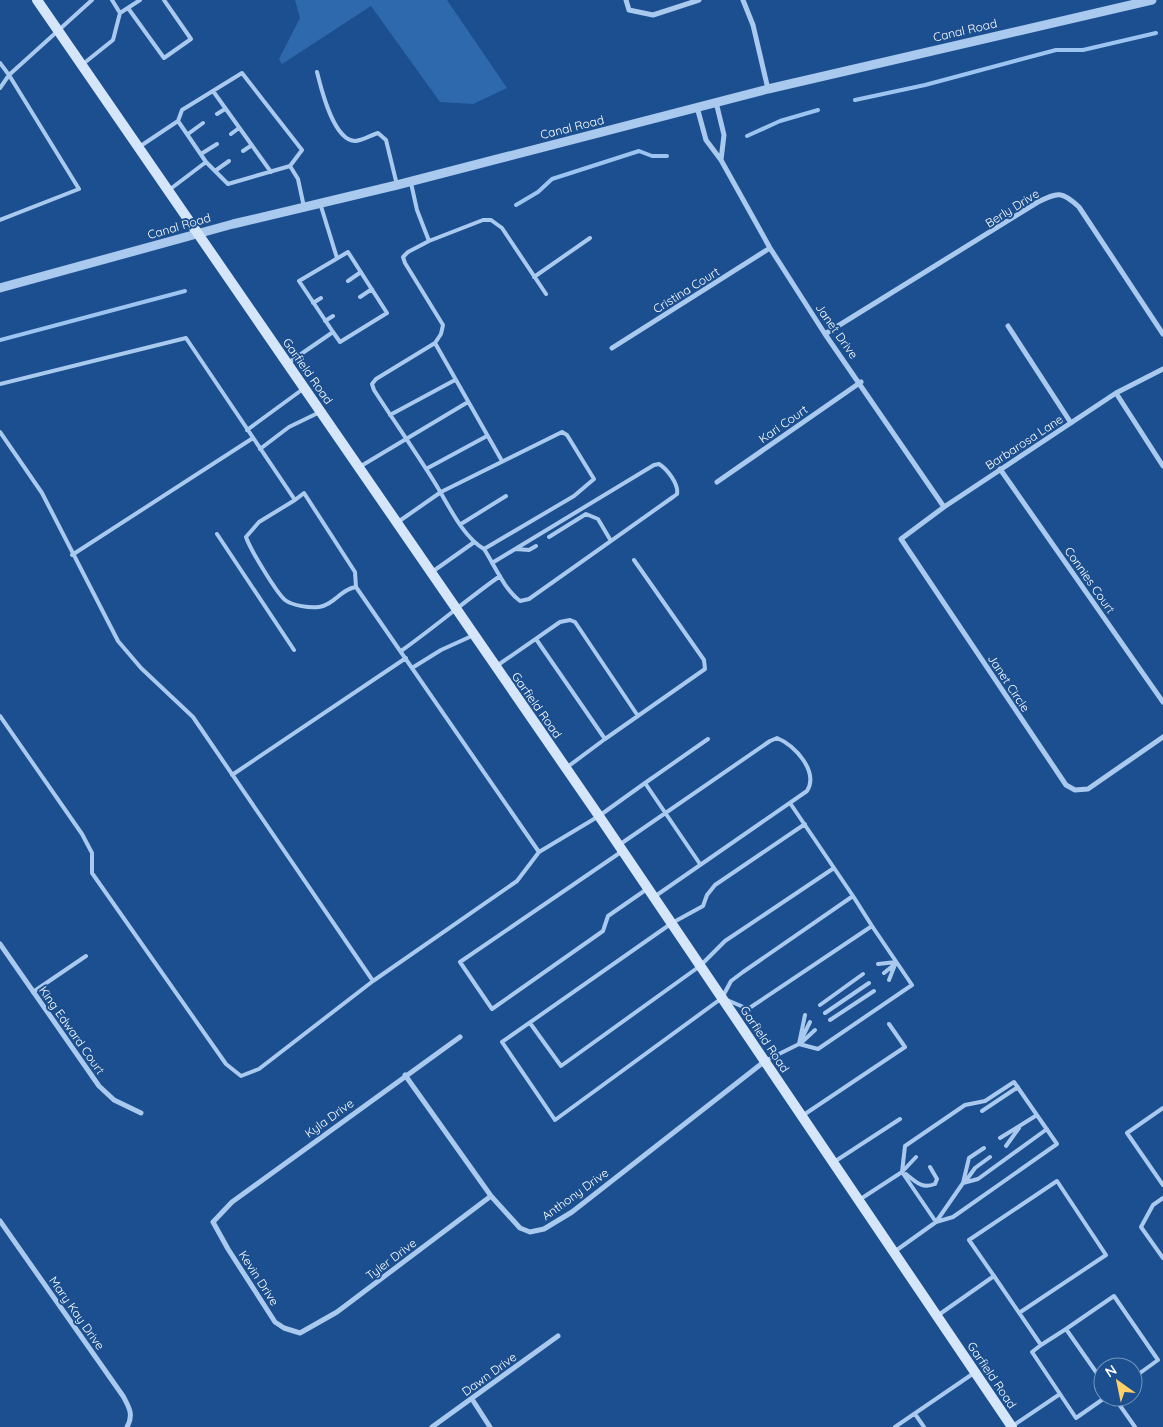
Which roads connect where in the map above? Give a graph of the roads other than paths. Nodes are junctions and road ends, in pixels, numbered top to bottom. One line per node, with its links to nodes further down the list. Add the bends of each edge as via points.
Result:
1 (37, 0): 13 (main road, Garfield Road)
2 (92, 0): 13 (lane)
3 (112, 0): 12 (lane)
4 (140, 0): 11 (lane)
5 (164, 0): 11 (lane, via 191,39 164,58)
6 (626, 0): 7 (street, via 629,10 653,15)
7 (698, 0)
8 (743, 0): 19 (street, via 753,25)
9 (1152, 0): 10 (street, Canal Road)
10 (1134, 2): 19 (street, Canal Road)
11 (128, 8): 12 (lane)
12 (120, 13): 15 (lane, via 113,40)
13 (58, 31): 15 (main road, Garfield Road); 17 (lane)
14 (0, 63): 17 (lane)
15 (81, 65): 32 (main road, Garfield Road)
16 (317, 72): 42 (lane, via 325,104 346,137 355,141 378,133 386,140)
17 (9, 75): 18 (lane); 46 (lane, via 79,189)
18 (0, 88)
19 (768, 88): 21 (street, Canal Road)
20 (213, 91): 23 (lane); 25 (lane, via 182,110); 38 (lane, via 242,73 302,150)
21 (716, 102): 22 (street, Canal Road); 35 (street, via 724,135)
22 (698, 107): 35 (street, Janet Drive, via 706,140); 41 (street, Canal Road)
23 (226, 109): 24 (lane); 27 (lane)
24 (217, 114)
25 (178, 120): 28 (lane); 32 (lane)
26 (203, 124): 28 (lane)
27 (239, 128): 29 (lane); 31 (lane)
28 (188, 134): 34 (lane)
29 (231, 134)
30 (217, 144): 34 (lane)
31 (252, 145): 33 (lane); 40 (lane)
32 (139, 148): 43 (main road, Garfield Road)
33 (243, 151)
34 (201, 154): 37 (lane)
35 (721, 160): 50 (street, Janet Drive)
36 (229, 161): 39 (lane)
37 (206, 162): 39 (lane); 43 (lane)
38 (290, 166): 40 (lane); 45 (lane, via 298,179)
39 (215, 171): 40 (lane, via 228,184)
40 (271, 172)
41 (411, 181): 42 (street, Canal Road); 49 (lane, via 417,210)
42 (397, 185): 44 (street, Canal Road)
43 (168, 190): 47 (main road, Garfield Road)
44 (320, 203): 45 (street, Canal Road); 51 (lane)
45 (304, 207): 47 (street, Canal Road)
46 (0, 220)
47 (199, 233): 55 (street, Canal Road); 69 (main road, Garfield Road)
48 (590, 238): 53 (lane)
49 (429, 241): 53 (lane, via 483,220 491,220 502,228); 67 (lane, via 403,257 443,325)
50 (770, 248): 65 (street, Janet Drive); 68 (street, Cristina Court)
51 (337, 258): 52 (lane, via 348,252); 60 (lane, via 299,281)
52 (361, 272): 54 (lane); 56 (lane)
53 (534, 277): 57 (lane)
54 (348, 281)
55 (0, 288)
56 (372, 290): 58 (lane); 64 (lane, via 387,313 340,342)
57 (546, 294)
58 (360, 297)
59 (321, 298): 60 (lane)
60 (314, 303): 62 (lane)
61 (333, 316): 62 (lane)
62 (325, 321): 64 (lane)
63 (1008, 326): 79 (street)
64 (333, 332): 69 (lane)
65 (825, 334): 66 (street, Berly Drive, via 1053,194 1060,194 1079,206); 72 (street, Janet Drive)
66 (1163, 334)
67 (435, 344): 71 (lane); 78 (lane, via 372,384)
68 (612, 348)
69 (288, 363): 74 (main road, Garfield Road)
70 (1163, 369): 75 (street, Barbarosa Lane)
71 (455, 380): 76 (lane); 78 (lane)
72 (861, 382): 91 (street, Kari Court); 95 (street, Janet Drive)
73 (0, 384): 80 (lane, via 186,338)
74 (305, 388): 77 (main road, Garfield Road); 80 (lane)
75 (1116, 393): 79 (street, Barbarosa Lane); 87 (street)
76 (468, 402): 82 (lane); 84 (lane)
77 (322, 411): 85 (lane, via 289,427); 88 (main road, Garfield Road)
78 (390, 415): 84 (lane)
79 (1071, 422): 90 (street, Barbarosa Lane)
80 (247, 430): 83 (lane)
81 (0, 432): 106 (lane, via 42,494)
82 (487, 436): 86 (lane); 89 (lane)
83 (252, 438): 85 (lane); 106 (lane)
84 (407, 439): 88 (lane); 89 (lane)
85 (260, 449): 94 (lane)
86 (502, 461): 92 (lane); 104 (lane, via 562,432 568,435 594,479 574,496)
87 (1163, 466)
88 (358, 468): 96 (main road, Garfield Road)
89 (426, 469): 92 (lane)
90 (1000, 469): 95 (street, Barbarosa Lane); 120 (street, Connies Court)
91 (716, 482)
92 (441, 492): 96 (lane); 97 (lane)
93 (506, 496): 97 (lane)
94 (295, 500): 111 (lane, via 304,493 355,572); 111 (lane, via 259,522 246,537 250,549 286,600 302,606 320,607 348,588)
95 (944, 507): 100 (street, Barbarosa Lane)
96 (396, 524): 109 (main road, Garfield Road)
97 (461, 524): 102 (lane)
98 (217, 534): 115 (lane)
99 (548, 538): 101 (lane, via 586,514 598,519)
100 (901, 539): 123 (street, Janet Circle, via 1066,785 1075,790 1088,789)
101 (611, 541): 105 (lane, via 677,494 677,486 659,464); 110 (lane, via 529,599 520,601)
102 (473, 543): 104 (lane); 109 (lane)
103 (536, 546): 105 (lane, via 529,550)
104 (484, 549): 108 (lane)
105 (515, 549): 108 (lane)
106 (72, 555): 127 (lane, via 118,641 141,668 193,717)
107 (634, 560): 122 (lane, via 705,664 700,673)
108 (492, 563): 110 (lane)
109 (430, 573): 112 (main road, Garfield Road)
110 (500, 576): 112 (lane)
111 (356, 587): 116 (lane)
112 (456, 608): 113 (main road, Garfield Road); 116 (lane, via 435,628)
113 (474, 635): 118 (main road, Garfield Road); 119 (lane)
114 (536, 639): 118 (lane); 122 (lane, via 560,622 574,622); 125 (lane)
115 (294, 650)
116 (401, 651): 117 (lane)
117 (406, 658): 119 (lane); 127 (lane)
118 (496, 666): 126 (main road, Garfield Road)
119 (412, 668): 134 (lane)
120 (1163, 702)
121 (0, 716): 149 (lane, via 82,834 92,853 92,873 226,1064 241,1076 259,1069)
122 (638, 716): 125 (lane)
123 (1163, 737)
124 (708, 739): 128 (lane)
125 (605, 740): 126 (lane)
126 (566, 768): 131 (main road, Garfield Road)
127 (232, 775): 149 (lane)
128 (645, 783): 130 (lane); 131 (lane)
129 (790, 803): 130 (lane, via 807,791 811,777 796,750 777,738); 132 (lane); 135 (lane)
130 (666, 813): 133 (lane); 135 (lane)
131 (599, 816): 133 (main road, Garfield Road); 134 (lane)
132 (804, 824): 136 (lane); 139 (lane, via 715,885 703,906)
133 (621, 848): 137 (main road, Garfield Road); 137 (lane, via 460,962 492,1009 603,931 608,916)
134 (539, 852): 149 (lane, via 517,881)
135 (700, 864): 137 (lane)
136 (834, 868): 138 (lane); 145 (lane, via 725,941)
137 (651, 893): 139 (main road, Garfield Road)
138 (853, 896): 140 (lane); 153 (lane, via 731,981)
139 (672, 923): 145 (main road, Garfield Road); 159 (lane)
140 (872, 926): 143 (lane); 153 (lane, via 748,1009)
141 (0, 944): 152 (street, King Edward Court)
142 (86, 956): 152 (lane)
143 (896, 962): 144 (lane); 146 (lane); 148 (lane); 163 (lane, via 912,985 818,1049)
144 (878, 964)
145 (700, 966): 153 (main road, Garfield Road); 159 (lane, via 561,1066)
146 (884, 972)
147 (863, 974): 154 (lane)
148 (890, 980)
149 (373, 981)
150 (868, 983): 155 (lane)
151 (874, 991): 157 (lane)
152 (33, 992): 169 (street, King Edward Court, via 99,1086 114,1100)
153 (722, 998): 159 (lane, via 555,1120 502,1042); 164 (main road, Garfield Road)
154 (820, 1005)
155 (825, 1013)
156 (804, 1015): 163 (lane)
157 (830, 1020)
158 (810, 1022): 163 (lane)
159 (530, 1023)
160 (889, 1024): 170 (lane, via 904,1047)
161 (815, 1030): 163 (lane)
162 (460, 1037): 165 (street, Kyla Drive)
163 (799, 1044): 164 (lane)
164 (766, 1061): 170 (main road, Garfield Road); 185 (street, Anthony Drive, via 572,1212 544,1229 530,1232 520,1228)
165 (405, 1075): 185 (street, Anthony Drive); 189 (street, Kyla Drive, via 232,1202)
166 (1018, 1087): 168 (lane); 171 (lane); 182 (lane, via 1014,1082 985,1101 965,1105 905,1146)
167 (1163, 1108): 184 (lane, via 1127,1132)
168 (982, 1111)
169 (141, 1113)
170 (802, 1116): 180 (main road, Garfield Road)
171 (1037, 1116): 173 (lane); 174 (lane)
172 (900, 1119): 180 (lane)
173 (1020, 1127): 175 (lane); 176 (lane)
174 (1047, 1129): 183 (lane, via 978,1179); 190 (lane, via 1057,1144 953,1217)
175 (1000, 1138)
176 (1006, 1146)
177 (984, 1148): 183 (lane, via 969,1158)
178 (916, 1157): 182 (lane)
179 (990, 1157): 183 (lane, via 975,1168)
180 (834, 1162): 187 (main road, Garfield Road)
181 (930, 1167): 182 (lane, via 937,1178 935,1184 928,1187)
182 (902, 1172): 187 (lane); 190 (lane)
183 (963, 1184): 190 (lane)
184 (1163, 1185)
185 (491, 1196): 197 (street, Tyler Drive, via 337,1312)
186 (1163, 1198): 192 (lane, via 1153,1205 1142,1227)
187 (859, 1200): 191 (main road, Garfield Road)
188 (0, 1220): 208 (street, Mary Kay Drive, via 130,1408 131,1420)
189 (213, 1222): 197 (street, Kevin Drive, via 276,1322)
190 (936, 1222): 191 (lane)
191 (894, 1252): 195 (main road, Garfield Road)
192 (1163, 1258)
193 (994, 1276): 194 (lane); 194 (lane, via 969,1240 1057,1181 1106,1255); 195 (lane)
194 (1019, 1313): 199 (lane)
195 (937, 1316): 202 (main road, Garfield Road)
196 (1066, 1329): 199 (lane); 200 (lane); 201 (lane, via 1114,1296 1158,1360)
197 (300, 1333)
198 (558, 1336): 204 (street, Dawn Drive)
199 (1041, 1345): 203 (lane, via 1032,1352)
200 (1093, 1368)
201 (1143, 1371)
202 (975, 1372): 207 (lane); 213 (main road, Garfield Road)
203 (1060, 1394): 205 (lane, via 1076,1418); 213 (lane)
204 (472, 1399): 209 (street, Dawn Drive); 210 (street)
205 (1093, 1406)
206 (1121, 1407): 214 (lane)
207 (915, 1414): 211 (lane); 212 (lane)
208 (127, 1427)
209 (432, 1427)
210 (490, 1427)
211 (895, 1427)
212 (924, 1427)
213 (1012, 1427)
214 (1135, 1427)

